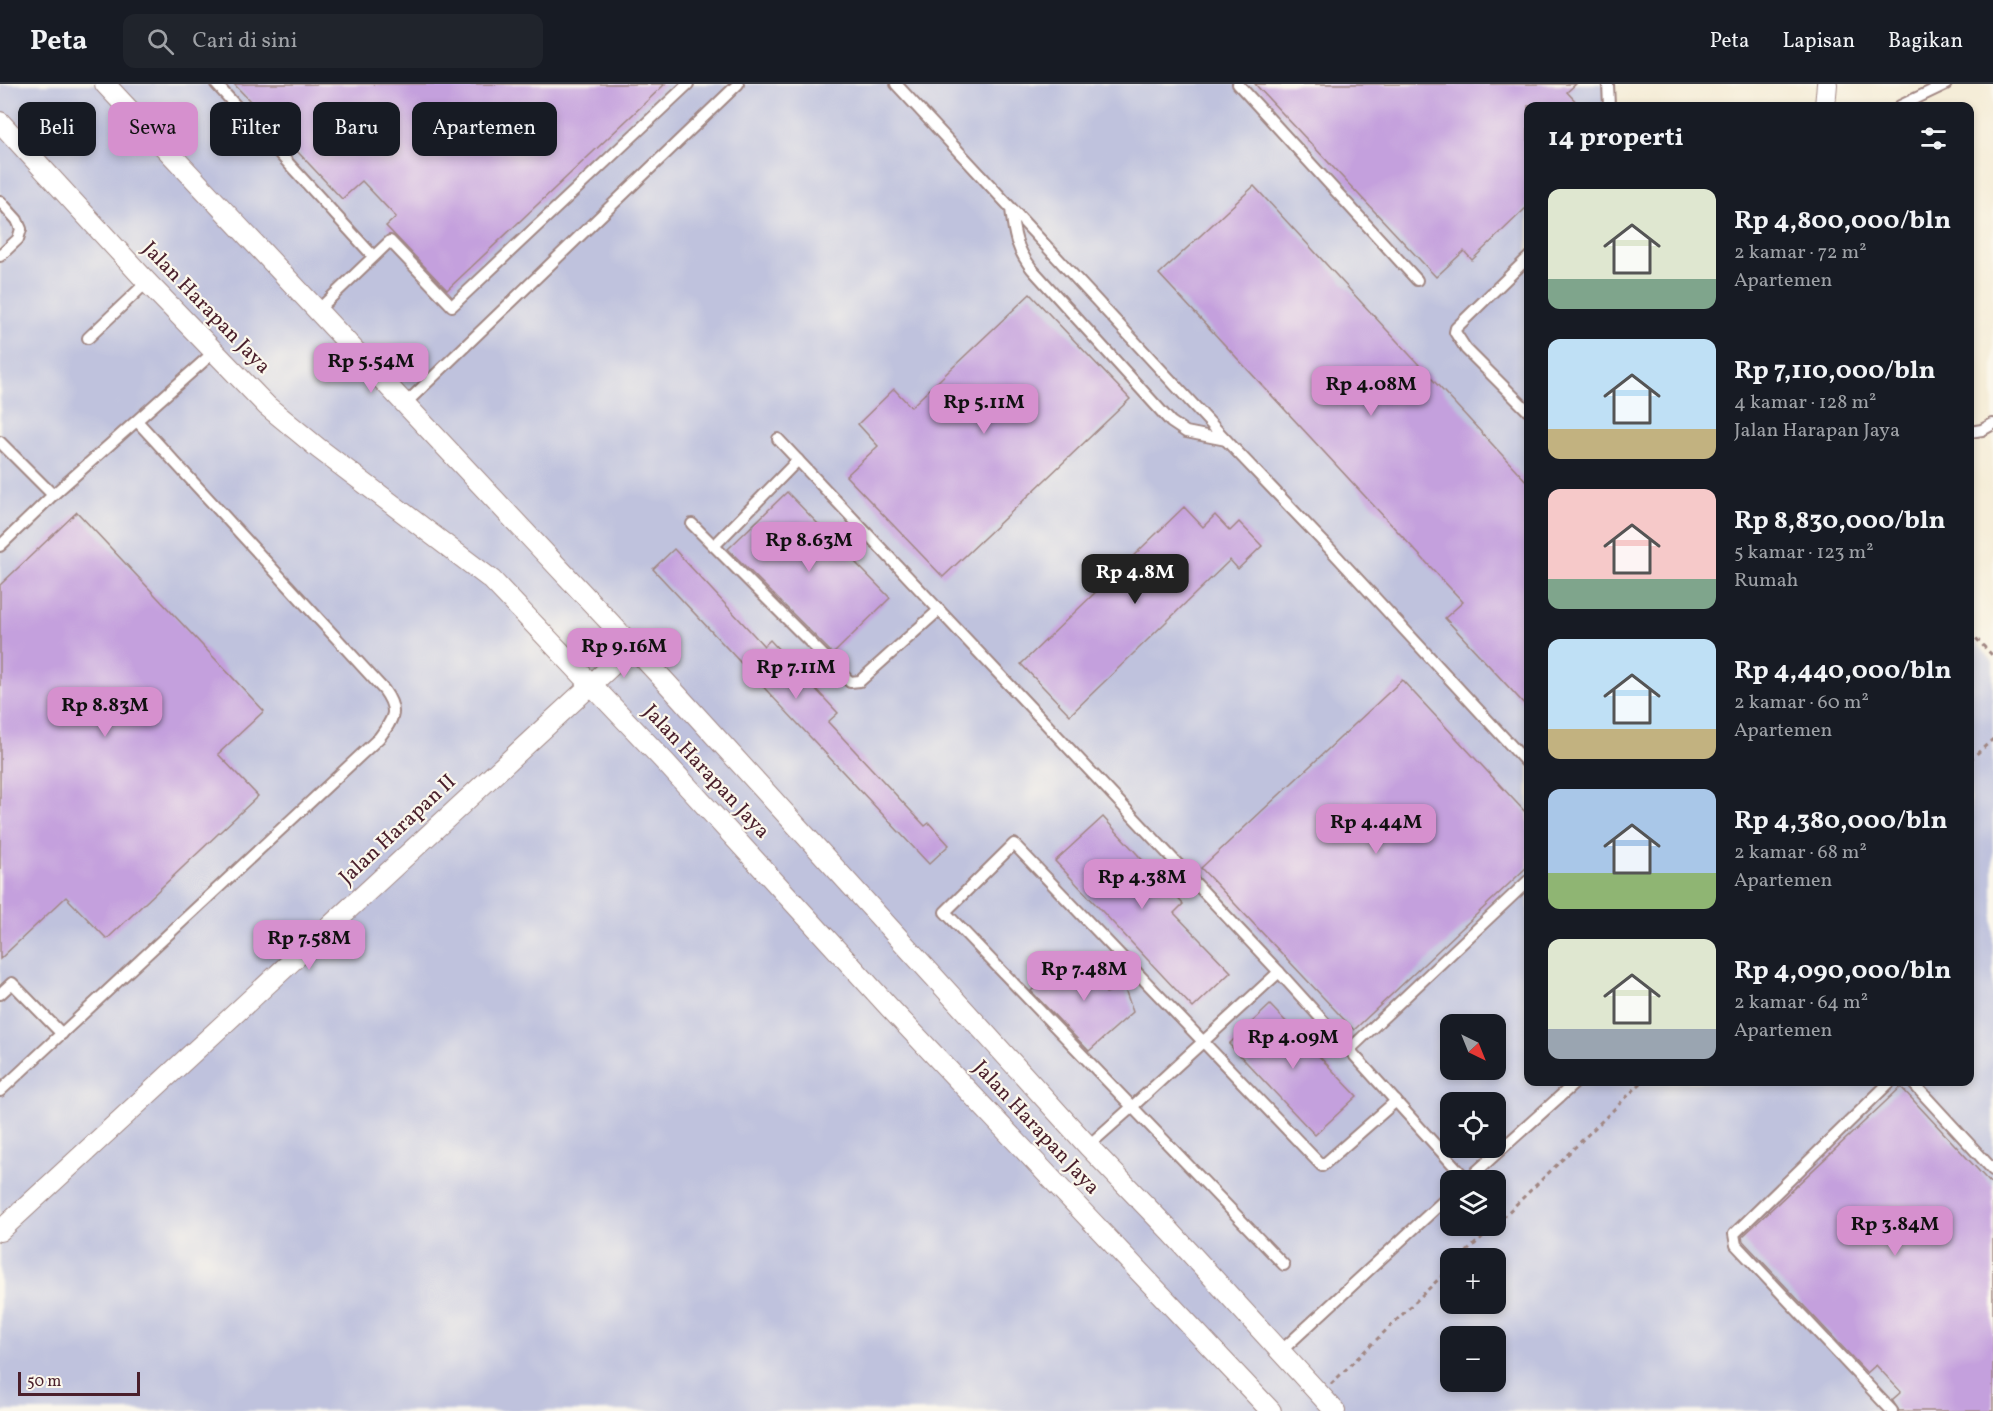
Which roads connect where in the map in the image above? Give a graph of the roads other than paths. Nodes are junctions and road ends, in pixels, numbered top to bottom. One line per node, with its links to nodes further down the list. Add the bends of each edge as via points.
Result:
1 (105, 84): 21 (street, Jalan Harapan Jaya)
2 (216, 84): 16 (lane)
3 (688, 84): 16 (lane, via 452,306 390,241)
4 (738, 84): 24 (lane)
5 (896, 84): 15 (lane)
6 (1238, 84): 19 (lane)
7 (1608, 84): 10 (lane)
8 (1827, 84): 11 (street)
9 (1946, 84): 12 (lane)
10 (1609, 102)
11 (1825, 102)
12 (1908, 102)
13 (0, 122): 20 (street, Jalan Harapan Jaya)
14 (0, 201): 17 (lane, via 21,229 18,239)
15 (1011, 209): 30 (lane); 30 (lane, via 1020,254 1171,422 1186,432)
16 (374, 255): 21 (lane)
17 (0, 256)
18 (1524, 262): 25 (lane, via 1455,332 1466,349)
19 (1417, 280)
20 (147, 282): 22 (lane); 23 (street, Jalan Harapan Jaya)
21 (318, 310): 24 (street, Jalan Harapan Jaya)
22 (88, 338)
23 (214, 352): 26 (lane); 39 (street, Jalan Harapan Jaya, via 267,406 318,448 492,580)
24 (406, 403): 38 (street, Jalan Harapan Jaya)
25 (1524, 407)
26 (137, 421): 33 (lane); 44 (lane, via 384,690 393,703 393,719 380,738)
27 (1993, 424): 28 (lane)
28 (1974, 431)
29 (778, 439): 32 (lane)
30 (1226, 440): 40 (lane)
31 (0, 442): 33 (lane)
32 (798, 460): 36 (lane); 37 (lane)
33 (53, 495): 35 (lane)
34 (692, 524): 36 (lane)
35 (0, 546)
36 (714, 546): 37 (lane, via 850,682 860,681)
37 (939, 610): 42 (lane)
38 (632, 647): 39 (street, Jalan Harapan II); 53 (street, Jalan Harapan Jaya)
39 (591, 684): 56 (street, Jalan Harapan II); 59 (street, Jalan Harapan Jaya, via 897,1016)
40 (1524, 760)
41 (1524, 885): 46 (lane)
42 (1279, 972): 45 (lane); 46 (lane)
43 (0, 994): 44 (lane, via 12,983)
44 (62, 1034): 50 (lane)
45 (1202, 1041): 51 (lane, via 1322,1166); 52 (lane); 52 (lane, via 1014,844 945,912)
46 (1350, 1049): 51 (lane)
47 (1572, 1086): 51 (lane, via 1467,1180)
48 (1886, 1086): 61 (lane, via 1734,1234 1736,1245)
49 (1916, 1086): 54 (lane)
50 (0, 1091)
51 (1396, 1101)
52 (1133, 1106): 53 (lane); 57 (lane)
53 (1088, 1146): 58 (street, Jalan Harapan Jaya)
54 (1993, 1170)
55 (1440, 1204): 58 (lane)
56 (0, 1231)
57 (1284, 1265)
58 (1281, 1351): 60 (street, Jalan Harapan Jaya)
59 (1271, 1411)
60 (1335, 1411)
61 (1892, 1411)

